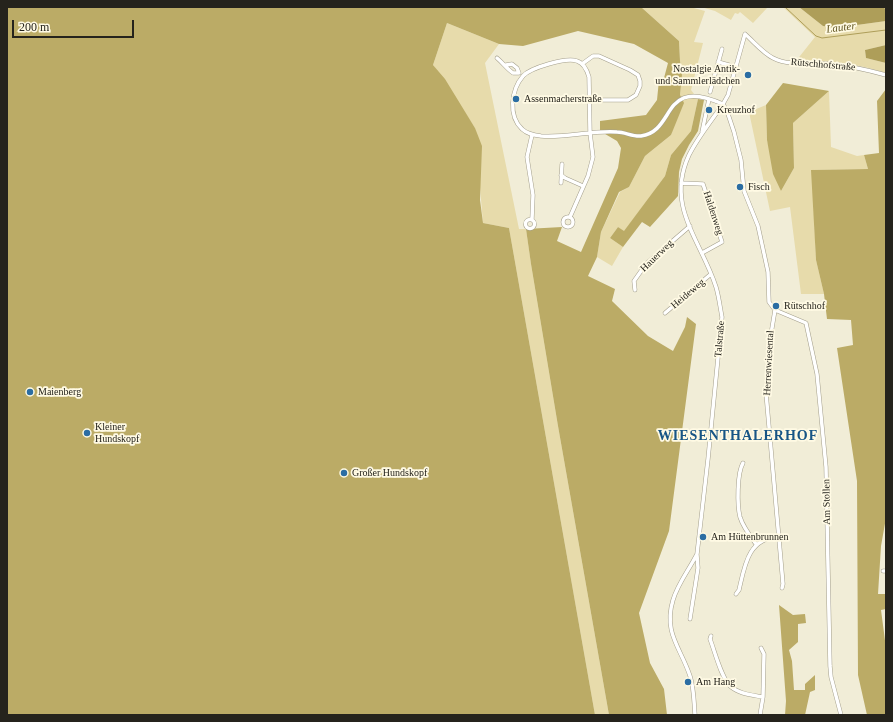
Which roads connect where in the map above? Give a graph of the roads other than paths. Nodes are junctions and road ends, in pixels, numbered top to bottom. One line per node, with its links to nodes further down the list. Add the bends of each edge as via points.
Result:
1 (745, 34): 6 (street, Talstraße); 7 (street, Rütschhofstraße, via 766,54 777,60 851,66)
2 (722, 49): 4 (street)
3 (497, 58): 8 (street, via 513,73)
4 (718, 62): 6 (street); 9 (street)
5 (582, 64): 8 (street, via 569,59 532,69); 11 (street, via 589,77); 11 (street, via 593,56 599,56 630,70 638,75 640,81 636,94 628,100)
6 (736, 67): 12 (street, Talstraße)
7 (886, 75)
8 (523, 76): 14 (street, via 516,88 513,109 521,129)
9 (710, 92)
10 (709, 99): 12 (street); 13 (street, via 686,96 673,104 659,126 641,136 618,132); 15 (street, Talstraße)
11 (589, 100): 13 (street)
12 (723, 104): 15 (street, Talstraße); 27 (street, via 741,160 744,191 758,226 768,272 769,302)
13 (590, 134): 14 (street); 20 (street, via 592,157)
14 (532, 135): 22 (street, via 527,157 533,195)
15 (701, 135): 19 (street, Talstraße, via 689,155)
16 (562, 164): 17 (street)
17 (561, 175): 18 (street); 20 (street)
18 (561, 183)
19 (681, 183): 23 (street, Talstraße, via 681,200); 24 (street, Haldenweg, via 703,184 722,242)
20 (583, 186): 21 (street)
21 (570, 217)
22 (532, 219)
23 (690, 226): 24 (street, Talstraße); 26 (street, Hauerweg, via 646,264 634,280)
24 (702, 253): 25 (street, Talstraße)
25 (711, 274): 28 (street, Heideweg); 32 (street, Talstraße, via 720,299 722,317)
26 (635, 290)
27 (775, 310): 30 (street, Herrenwiesental, via 766,393); 41 (street, Am Stollen, via 806,323 817,374 826,467 830,666)
28 (665, 313)
29 (743, 463): 31 (street, via 739,472 738,506 745,528)
30 (779, 536): 31 (street, via 764,539); 33 (street, Herrenwiesental)
31 (756, 544): 34 (street, via 748,555)
32 (697, 554): 35 (street, Talstraße, via 698,568); 39 (street, Talstraße, via 672,601 670,621 676,646 690,674)
33 (782, 588)
34 (736, 594)
35 (690, 619)
36 (711, 636): 38 (street, via 710,640 730,686 746,694)
37 (761, 648): 38 (street, via 764,654)
38 (763, 697): 40 (street)
39 (695, 715)
40 (760, 715)
41 (841, 715)

